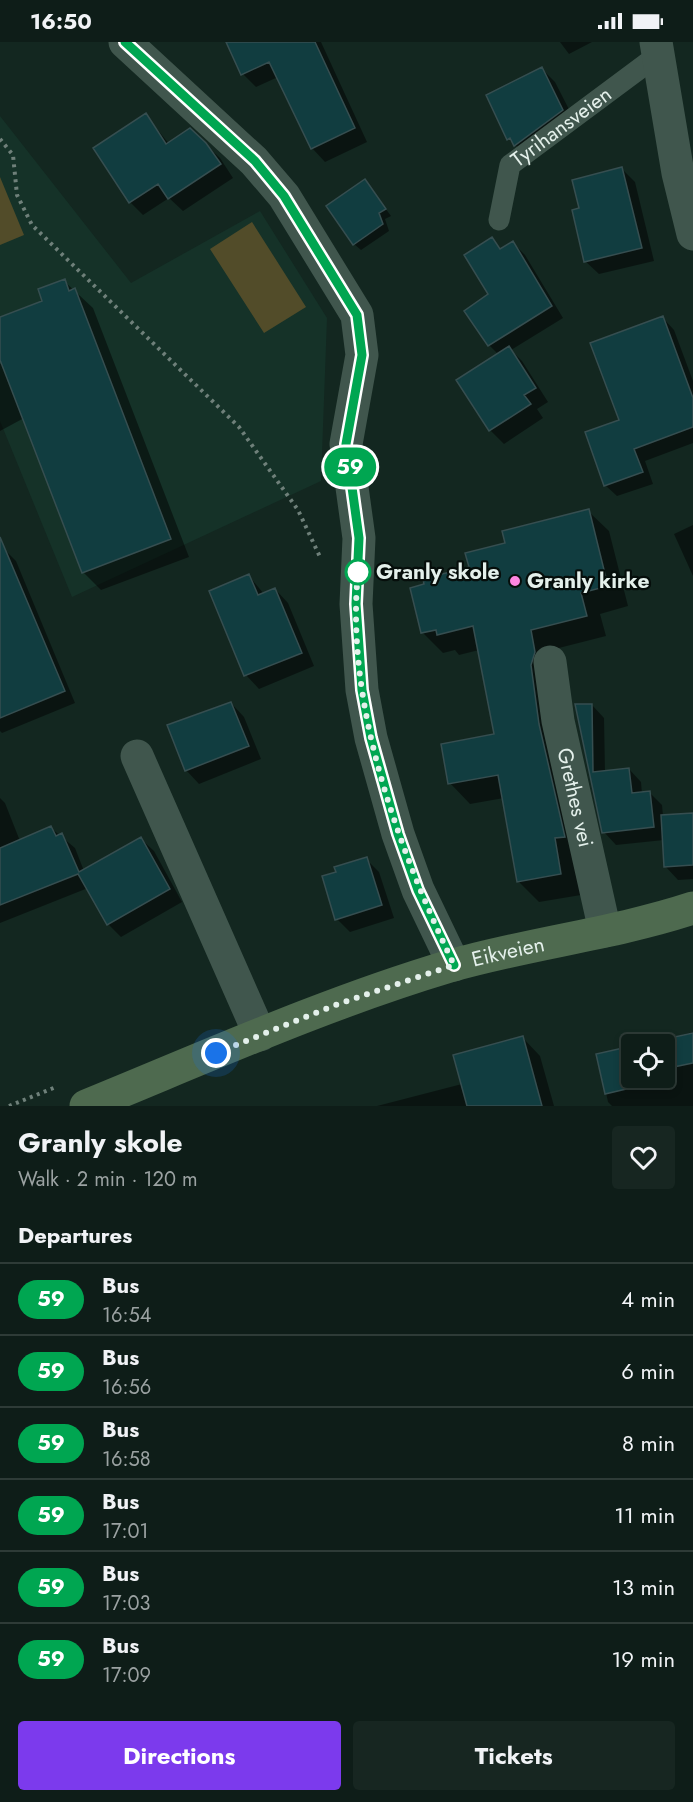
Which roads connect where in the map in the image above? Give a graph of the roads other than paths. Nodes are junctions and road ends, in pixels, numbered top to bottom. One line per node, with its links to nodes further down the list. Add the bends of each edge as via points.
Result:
1 (125, 42): 9 (street, via 255,161 284,196 357,315 362,355 346,444 359,538 356,604 362,690 398,834 418,890)
2 (657, 49): 3 (lane, Tyrihansveien, via 510,165); 4 (street, via 678,173)
3 (499, 220)
4 (693, 234)
5 (550, 662): 8 (street, Grethes vei, via 558,721)
6 (137, 756): 10 (street)
7 (693, 908): 8 (main road, Eikveien)
8 (605, 931): 9 (main road, Eikveien)
9 (454, 965): 10 (main road, Eikveien)
10 (260, 1035): 11 (main road, Eikveien)
11 (86, 1106)

